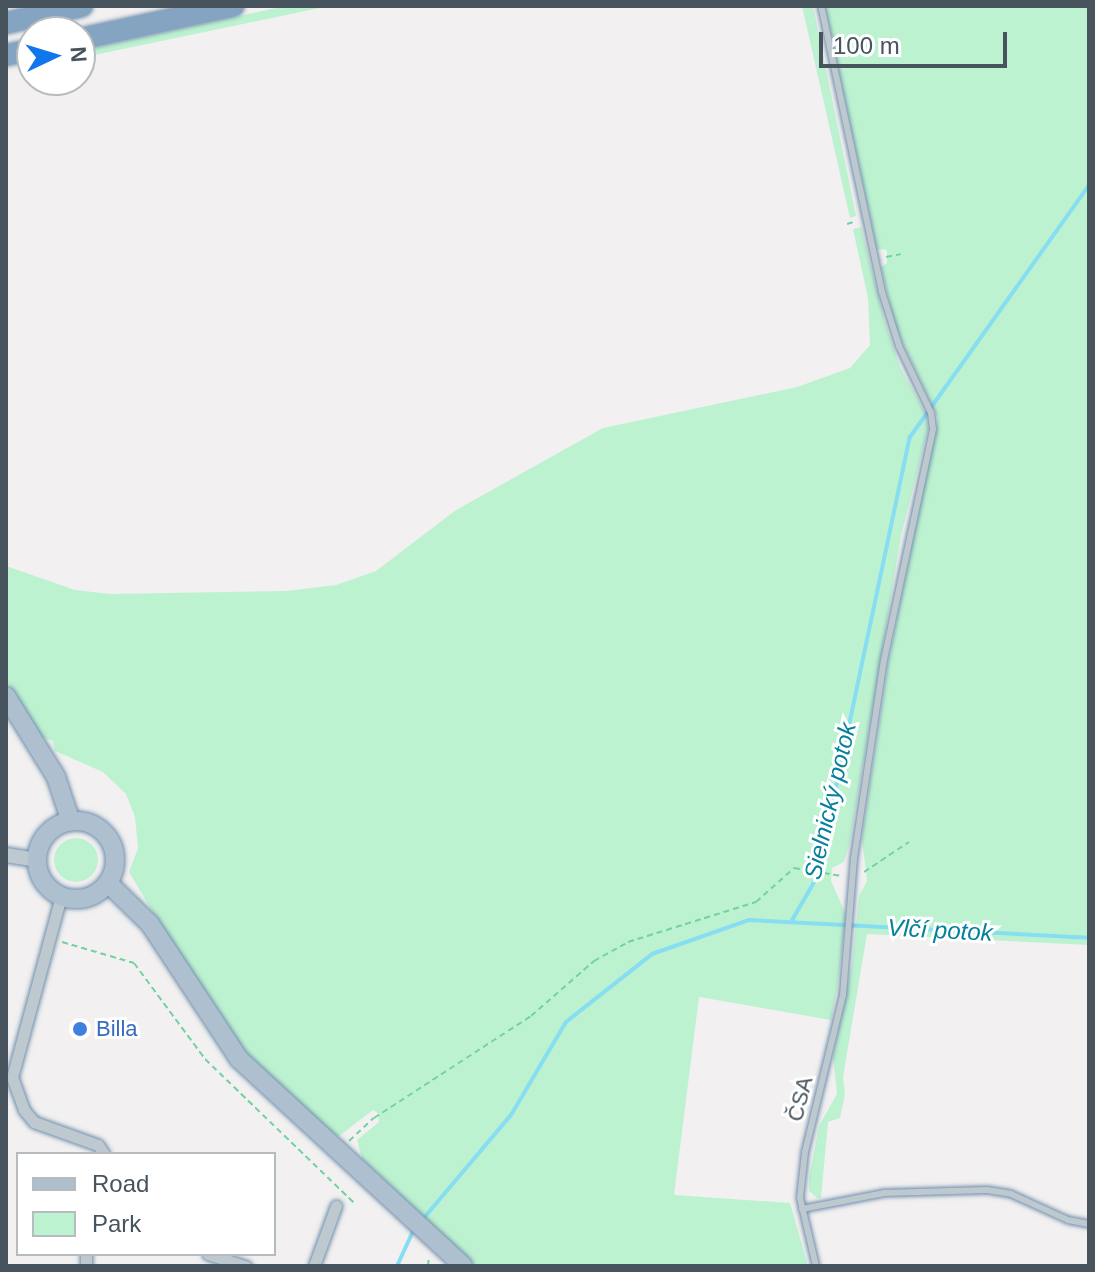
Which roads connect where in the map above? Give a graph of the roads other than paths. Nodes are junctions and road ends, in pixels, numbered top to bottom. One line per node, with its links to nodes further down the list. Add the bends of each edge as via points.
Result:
1 (82, 6): 4 (highway)
2 (233, 6): 5 (highway)
3 (821, 6): 14 (lane, ČSA, via 874,259 899,346 933,429 884,660 853,876 851,941 834,1042 805,1152)
4 (6, 23)
5 (96, 36)
6 (6, 696): 7 (main road, via 56,777)
7 (71, 822): 9 (main road, via 51,830); 10 (main road, via 93,825 109,840 115,862)
8 (6, 855): 9 (street)
9 (37, 860): 11 (main road, via 44,882)
10 (108, 883): 11 (main road, via 83,899); 19 (main road, via 150,924 239,1059)
11 (61, 896): 12 (street, via 15,1059 17,1095 34,1122 98,1145)
12 (103, 1152)
13 (336, 1206): 18 (street)
14 (802, 1209): 15 (lane, via 884,1193 987,1190); 20 (lane, ČSA)
15 (1089, 1224)
16 (214, 1256): 17 (street)
17 (246, 1266)
18 (314, 1266)
19 (463, 1266)
20 (816, 1266)

